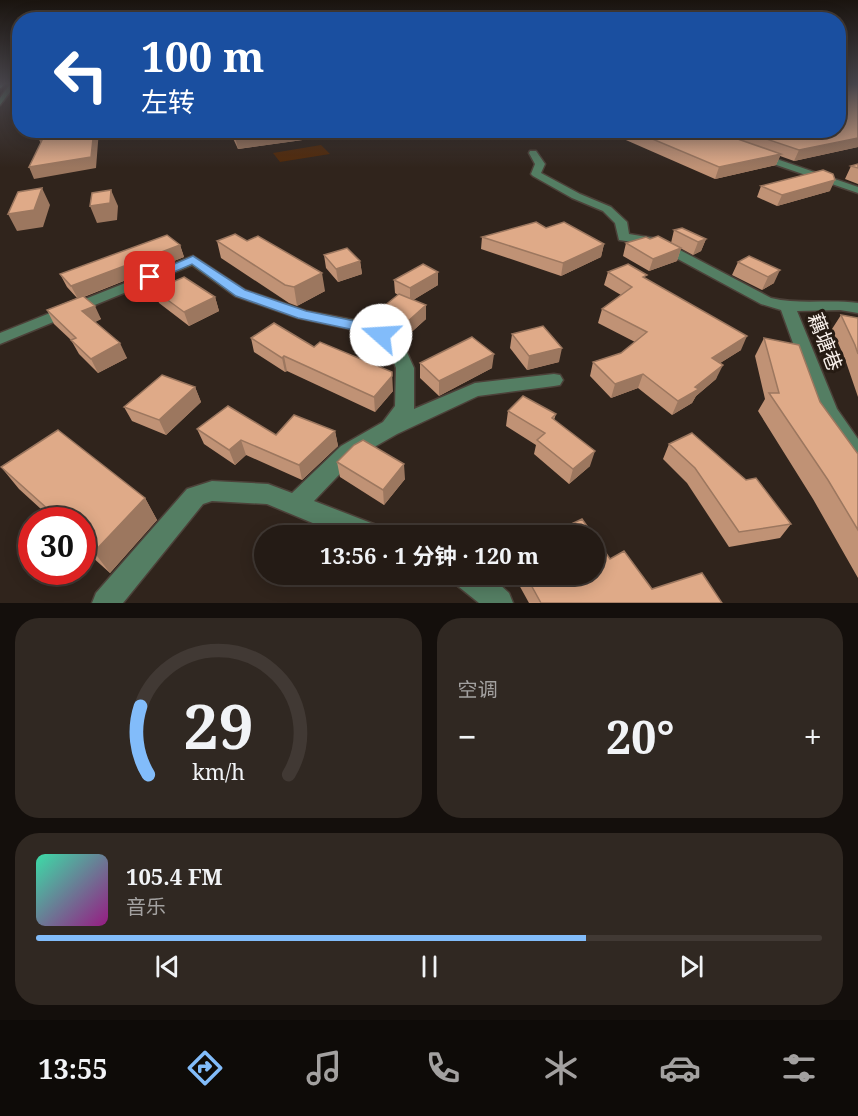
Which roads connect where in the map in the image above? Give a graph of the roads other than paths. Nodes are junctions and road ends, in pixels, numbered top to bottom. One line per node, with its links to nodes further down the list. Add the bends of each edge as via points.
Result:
1 (744, 150): 3 (street)
2 (533, 153): 4 (street, via 540,164 536,174 607,209 621,222 623,237 655,242 766,301)
3 (858, 190)
4 (788, 307): 5 (street); 9 (street, 藕塘巷, via 828,412)
5 (858, 308)
6 (0, 339): 8 (street, via 193,260 240,293 303,315 369,328 394,341 405,368 405,408)
7 (554, 380): 8 (street, via 475,390)
8 (390, 428): 10 (street, via 348,452)
9 (858, 456)
10 (296, 504): 11 (street); 13 (street, via 268,494 212,491 195,496)
11 (348, 525)
12 (480, 585): 14 (street)
13 (106, 603)
14 (499, 603)

